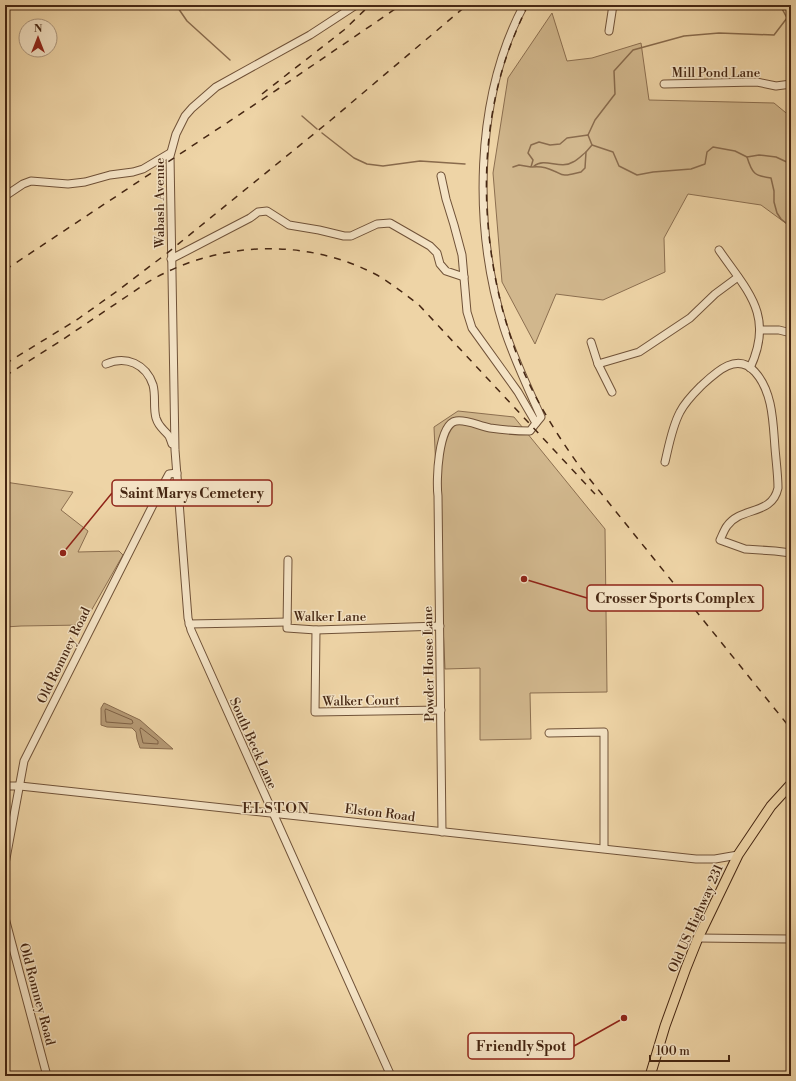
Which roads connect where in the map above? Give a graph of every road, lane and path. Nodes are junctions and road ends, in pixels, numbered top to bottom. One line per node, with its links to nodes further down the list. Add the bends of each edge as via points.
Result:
1 (356, 5): 7 (street, Wabash Avenue, via 310,35 216,87 185,116)
2 (524, 5): 21 (street, via 508,42 493,92 486,139 484,180 487,243 498,306 518,368 541,418)
3 (613, 5): 4 (street)
4 (609, 31)
5 (664, 84): 6 (street, Mill Pond Lane)
6 (791, 84)
7 (170, 154): 9 (street, via 137,171 68,184 31,181); 11 (street, Wabash Avenue)
8 (441, 176): 12 (street, via 460,244)
9 (5, 196)
10 (719, 250): 13 (street)
11 (171, 259): 12 (street, via 263,211 272,213 289,225 344,236 351,236 377,224 390,223 430,246 437,253 440,264 446,271); 22 (street, Wabash Avenue)
12 (464, 277): 21 (street, via 467,312 472,328 518,392)
13 (738, 277): 14 (street, via 757,307); 18 (street, via 715,294 690,318 639,352)
14 (760, 330): 15 (street); 19 (street, via 759,343)
15 (791, 333)
16 (591, 342): 18 (street)
17 (106, 364): 22 (street, via 120,360 130,361 147,373 153,385 156,418)
18 (598, 364): 20 (street)
19 (750, 368): 23 (street, via 740,364 724,367 714,373 691,396 678,416); 25 (street, via 760,379 771,407 778,488 774,500 730,522 720,540 745,550)
20 (612, 392)
21 (536, 424): 29 (street, Powder House Lane, via 530,431 504,430 465,422 454,422 447,429 439,459 437,486)
22 (175, 450): 24 (street, Wabash Avenue)
23 (665, 462)
24 (177, 473): 28 (street, South Beck Lane); 35 (street, Old Romney Road, via 169,474 126,556 24,761)
25 (791, 554)
26 (288, 560): 27 (street, Walker Lane)
27 (287, 622): 28 (street); 30 (street, Walker Lane, via 287,628)
28 (189, 624): 36 (street, South Beck Lane)
29 (440, 626): 30 (street, Walker Lane); 31 (street, Powder House Lane)
30 (316, 630): 31 (street, Walker Court, via 315,712)
31 (441, 710): 37 (street, Powder House Lane)
32 (549, 733): 38 (street, via 604,732)
33 (791, 784): 39 (main road, Old US Highway 231, via 771,806)
34 (5, 786): 35 (street, Elston Road)
35 (20, 786): 36 (street, Elston Road); 40 (street, Old Romney Road)
36 (272, 812): 37 (street, Elston Road); 45 (street, South Beck Lane)
37 (442, 832): 38 (street, Elston Road)
38 (604, 848): 39 (street, Elston Road, via 696,859)
39 (738, 855): 42 (main road, Old US Highway 231)
40 (5, 864)
41 (5, 918): 44 (street, Old Romney Road)
42 (698, 938): 43 (street); 46 (main road, Old US Highway 231, via 664,1026)
43 (791, 939)
44 (47, 1076)
45 (391, 1076)
46 (650, 1076)

